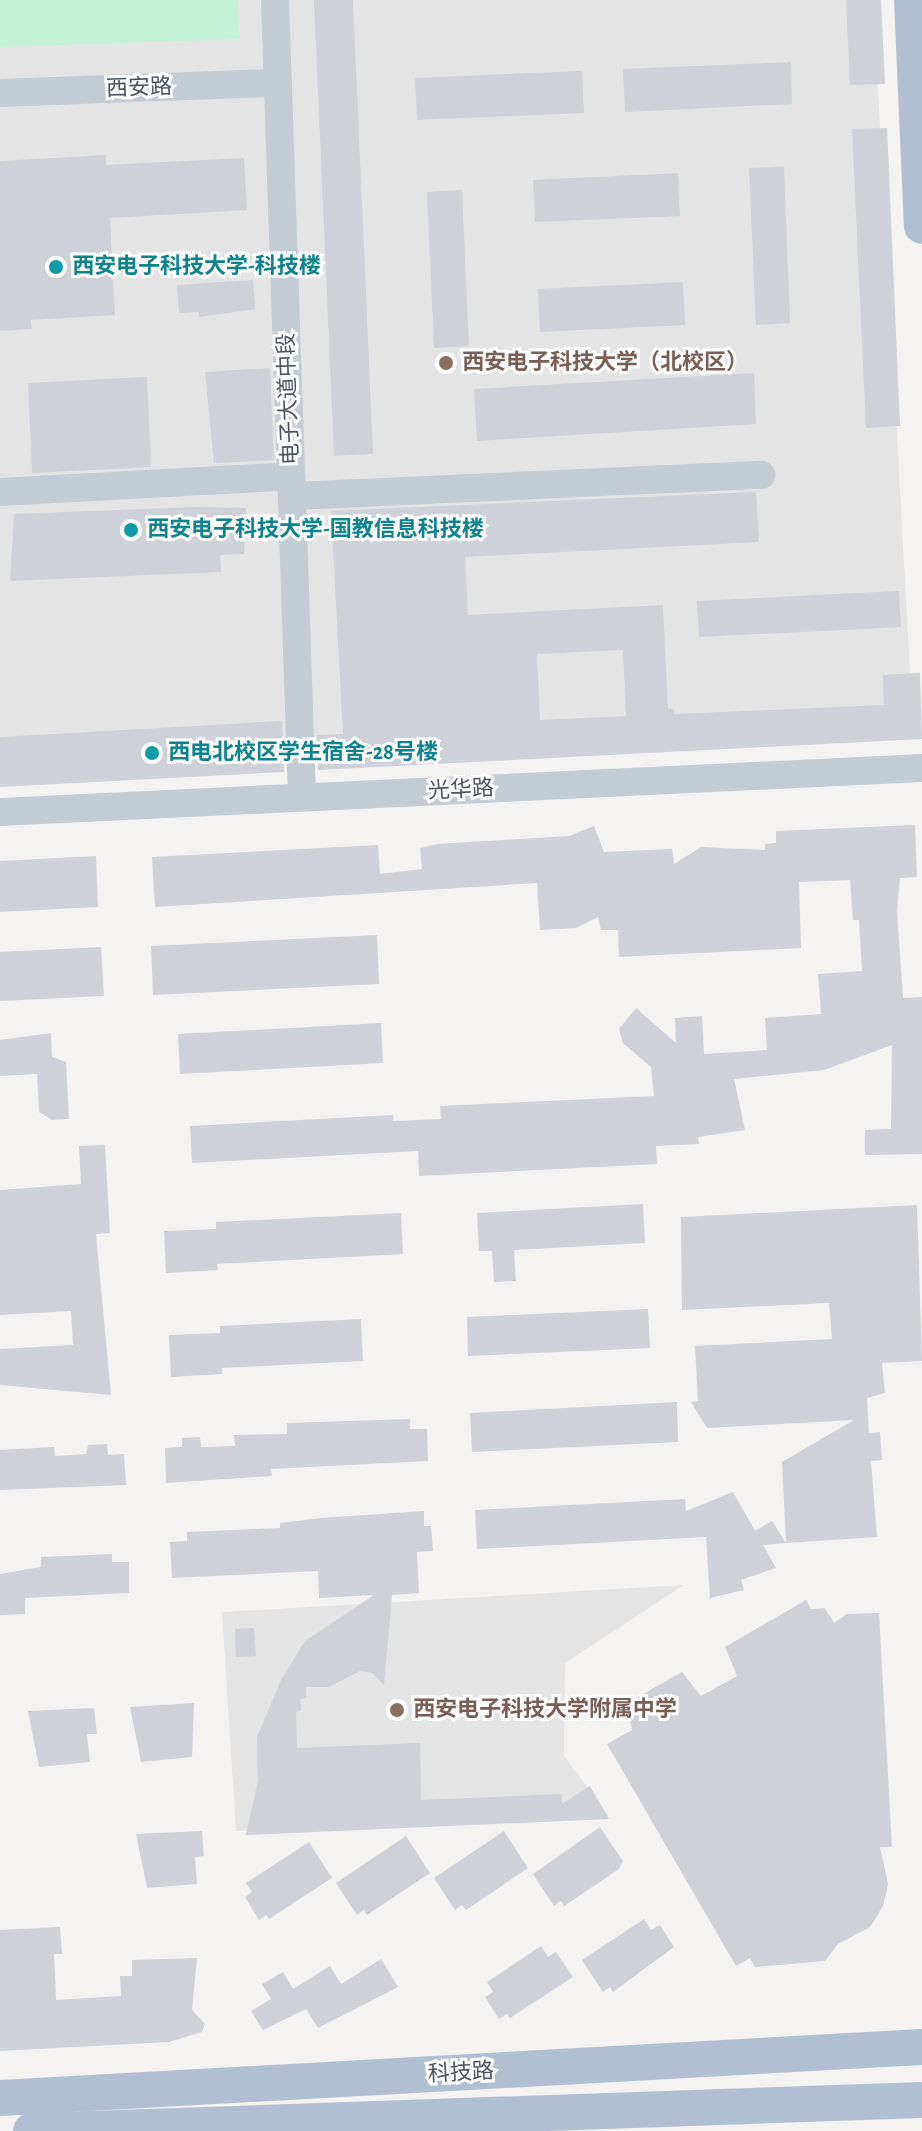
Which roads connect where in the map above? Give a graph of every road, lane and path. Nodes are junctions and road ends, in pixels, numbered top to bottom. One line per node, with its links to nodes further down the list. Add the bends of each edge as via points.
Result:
1 (275, 0): 3 (street, 电子大道中段)
2 (912, 0): 5 (main road)
3 (278, 83): 4 (street, 西安路); 7 (street, 电子大道中段)
4 (0, 93)
5 (922, 226)
6 (762, 475): 7 (street)
7 (292, 486): 8 (street); 10 (street, 电子大道中段)
8 (0, 492)
9 (922, 768): 10 (street, 光华路)
10 (302, 798): 11 (street, 光华路)
11 (0, 812)
12 (922, 2047): 15 (main road, 科技路)
13 (0, 2098): 15 (main road, 科技路)
14 (922, 2100): 15 (main road, 科技路)
15 (119, 2116): 16 (main road, 科技路)
16 (31, 2131)

